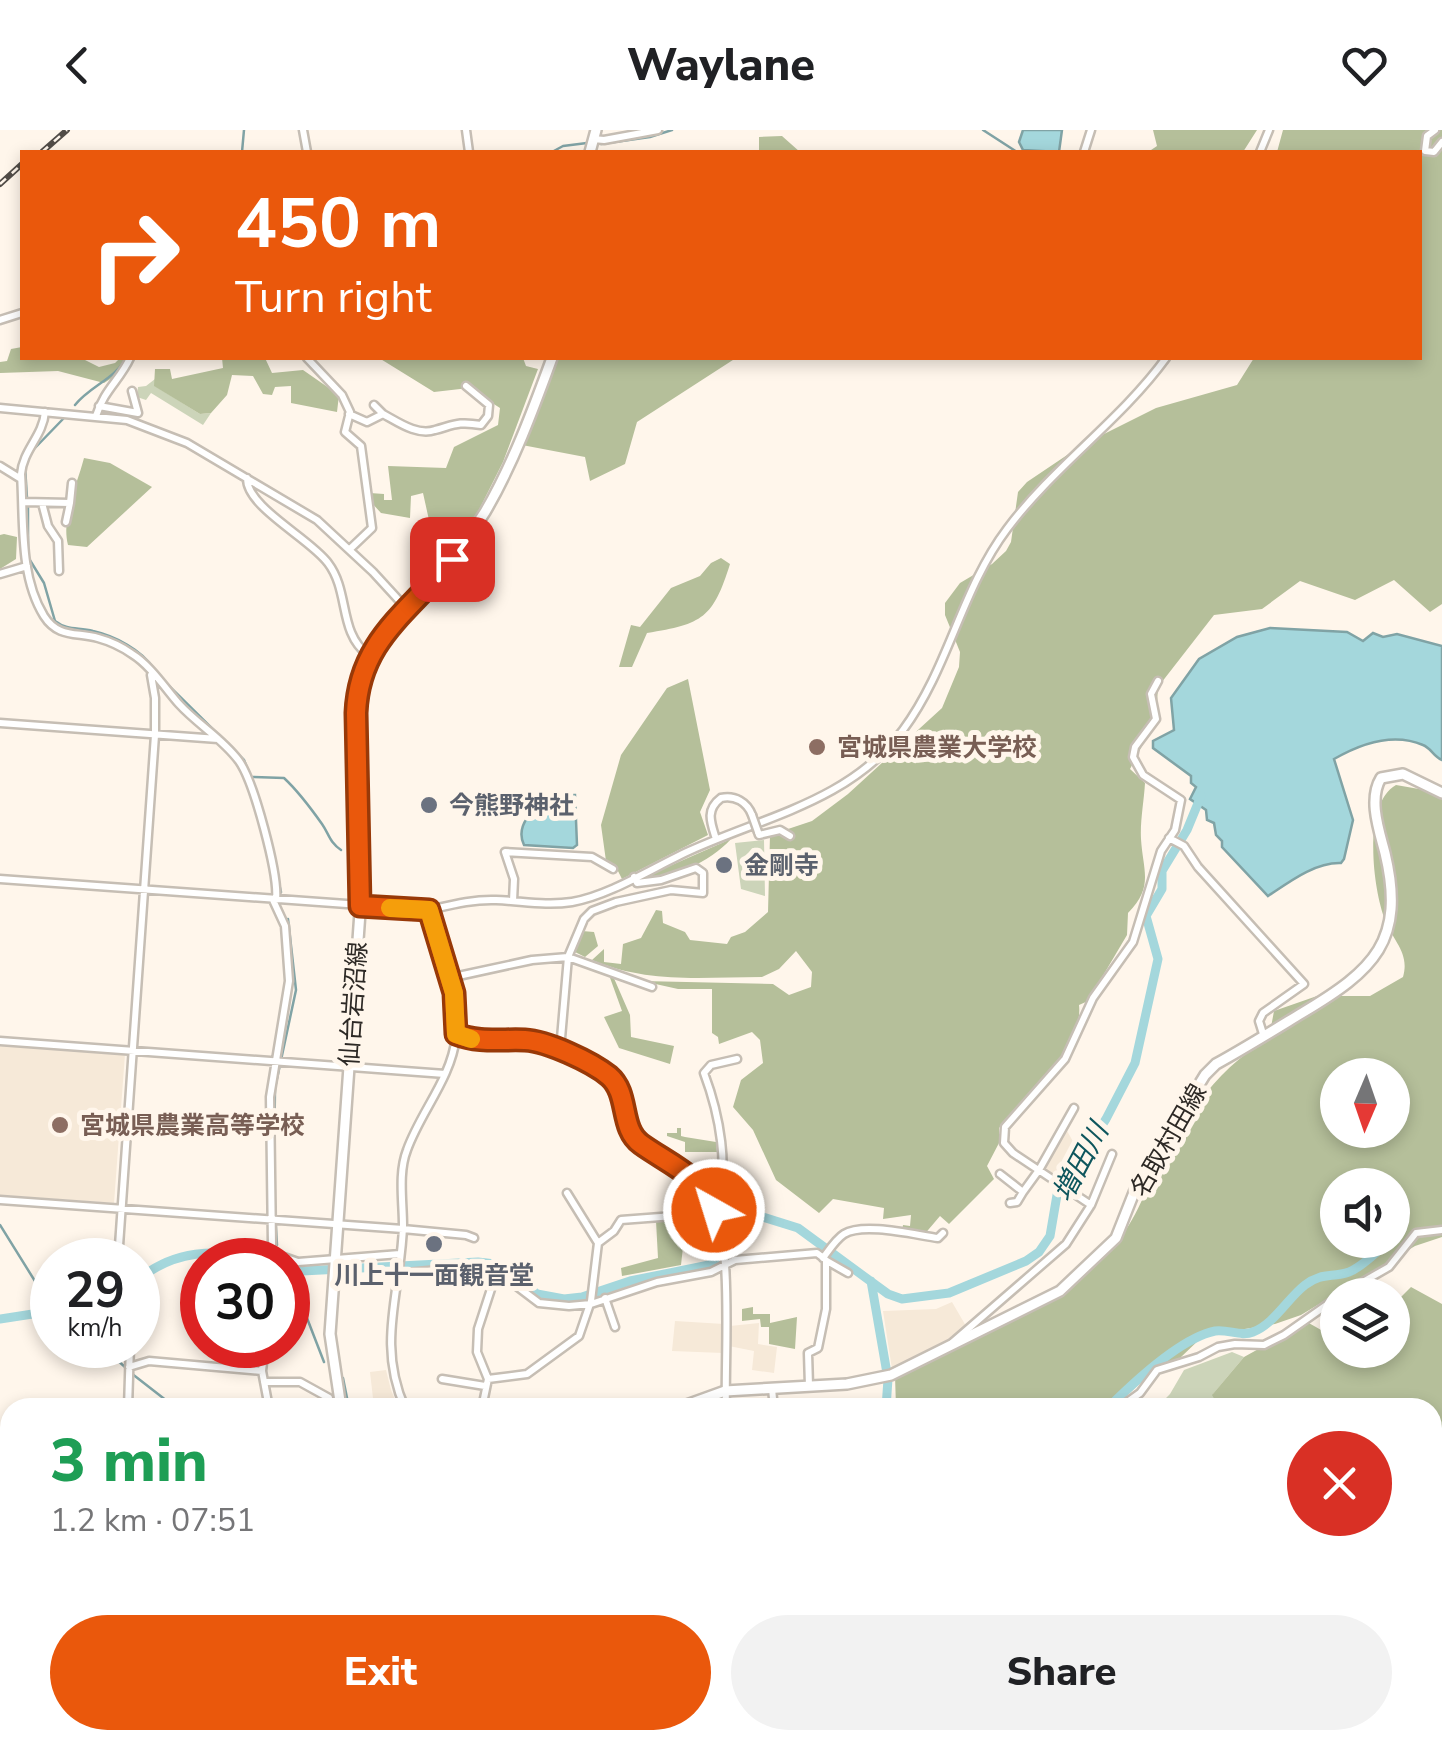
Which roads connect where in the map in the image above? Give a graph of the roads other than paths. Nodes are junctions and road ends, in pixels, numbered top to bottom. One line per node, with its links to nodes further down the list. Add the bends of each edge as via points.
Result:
1 (658, 130): 3 (street, via 608,140)
2 (1434, 130): 4 (street, via 1426,136 1426,151)
3 (594, 134)
4 (1442, 142)
5 (129, 360): 12 (street)
6 (308, 360): 16 (street, via 338,390)
7 (551, 360): 32 (main road, 仙台岩沼線, via 493,497 452,559)
8 (1164, 360): 41 (street, via 1008,528 978,576 926,696 894,742 818,800)
9 (466, 386): 17 (street, via 489,406 481,425 414,430)
10 (132, 391): 15 (street)
11 (374, 405): 17 (street)
12 (99, 406): 15 (street); 18 (street)
13 (0, 408): 14 (street)
14 (45, 412): 18 (street); 22 (street)
15 (138, 413): 19 (street)
16 (349, 414): 17 (street, via 367,422); 28 (street, via 345,431 361,448 372,528)
17 (383, 414)
18 (96, 416): 19 (street)
19 (137, 423): 21 (street)
20 (0, 466): 22 (street)
21 (247, 478): 28 (street, via 317,520); 33 (street, via 270,513 328,562 352,640)
22 (21, 479): 24 (street)
23 (72, 484): 26 (street)
24 (24, 502): 25 (street); 29 (street)
25 (42, 503): 26 (street); 30 (street, via 58,541)
26 (70, 503): 27 (street)
27 (66, 522)
28 (350, 549): 32 (street)
29 (27, 566): 31 (street); 34 (street, via 41,611 54,627 132,653)
30 (60, 571)
31 (0, 574)
32 (406, 608): 33 (main road, 仙台岩沼線)
33 (368, 656): 49 (main road, 仙台岩沼線, via 356,713)
34 (151, 674): 37 (street); 38 (street)
35 (1158, 681): 42 (street, via 1151,694 1156,720 1132,758 1143,775 1182,800)
36 (0, 723): 37 (street)
37 (155, 735): 38 (street); 46 (street)
38 (220, 739): 47 (street, via 251,784)
39 (1442, 792): 55 (main road, 名取村田線, via 1403,774 1380,778 1374,795 1392,884 1386,933 1368,967 1346,987)
40 (790, 836): 41 (street, bridge, via 780,830 759,835 744,802 733,797 712,807)
41 (716, 839): 44 (street)
42 (1172, 840): 55 (street, via 1304,984 1263,1013 1258,1022); 65 (street, via 1156,864 1133,942 1102,983 1066,1058 1004,1131 1009,1150)
43 (612, 869): 48 (street, via 592,857 505,852)
44 (634, 877): 48 (street, via 574,902); 51 (street, via 649,882 696,868 704,893 671,890 592,911)
45 (0, 880): 46 (street)
46 (144, 890): 47 (street); 58 (street)
47 (275, 900): 49 (street); 60 (street, via 285,926 288,980)
48 (513, 902): 50 (street)
49 (360, 906): 50 (street); 61 (main road, 仙台岩沼線)
50 (429, 910): 52 (street)
51 (568, 956): 52 (street); 53 (street); 57 (street)
52 (449, 978): 54 (street)
53 (652, 987)
54 (456, 1034): 57 (street); 62 (street)
55 (1264, 1037): 96 (main road, 名取村田線, via 1205,1075 1137,1185 1116,1238 1093,1262 1060,1291)
56 (0, 1041): 58 (street)
57 (560, 1050): 73 (street, via 614,1081 632,1134 708,1194)
58 (132, 1052): 60 (street); 72 (street)
59 (737, 1058): 73 (street, via 704,1072 722,1170)
60 (279, 1062): 61 (street); 74 (street, via 270,1097)
61 (348, 1067): 62 (street); 75 (main road, 仙台岩沼線)
62 (445, 1074): 76 (street, via 405,1155)
63 (1074, 1108): 65 (street)
64 (1112, 1154): 71 (street)
65 (1039, 1170): 67 (street); 71 (street)
66 (1000, 1174): 67 (street)
67 (1023, 1192): 70 (street)
68 (568, 1193): 82 (street)
69 (0, 1200): 72 (street)
70 (1010, 1203)
71 (1092, 1204): 96 (street, via 1066,1244)
72 (120, 1209): 74 (street); 79 (street)
73 (715, 1217): 82 (street, via 626,1218); 87 (street)
74 (274, 1220): 75 (street); 80 (street)
75 (337, 1224): 76 (street); 85 (main road, 仙台岩沼線)
76 (403, 1229): 81 (street); 83 (street)
77 (1442, 1230): 91 (street, via 1416,1233 1389,1267)
78 (943, 1233): 84 (street, via 938,1238 869,1228 846,1232)
79 (119, 1238)
80 (273, 1238)
81 (474, 1238)
82 (598, 1243): 93 (street)
83 (400, 1256): 85 (street); 88 (street)
84 (825, 1258): 87 (street, via 817,1253); 90 (street); 103 (street, via 826,1309 818,1348 808,1353)
85 (334, 1259): 86 (street); 109 (main road, 仙台岩沼線, via 330,1334)
86 (310, 1261)
87 (724, 1265): 92 (street); 105 (street)
88 (398, 1273): 89 (street); 110 (street, via 390,1355)
89 (490, 1273): 93 (street, via 543,1304); 102 (street, via 477,1352)
90 (848, 1274)
91 (1370, 1278)
92 (605, 1298): 93 (street); 95 (street)
93 (591, 1303): 102 (street, via 575,1340 522,1376)
94 (1320, 1309): 115 (street, via 1264,1345 1218,1347 1157,1370)
95 (615, 1327)
96 (954, 1342): 103 (main road, 名取村田線, via 885,1376)
97 (262, 1368): 99 (street)
98 (129, 1370): 99 (street, via 149,1361); 106 (street)
99 (262, 1371): 101 (street)
100 (442, 1379): 102 (street)
101 (264, 1382): 107 (street); 108 (street, via 300,1382)
102 (487, 1383): 111 (street)
103 (809, 1386): 104 (main road, 名取村田線)
104 (772, 1387): 105 (main road, 名取村田線); 114 (street)
105 (725, 1390): 112 (main road, 名取村田線); 113 (street)
106 (128, 1398)
107 (267, 1398)
108 (329, 1398)
109 (339, 1398)
110 (402, 1398)
111 (484, 1398)
112 (704, 1398)
113 (725, 1398)
114 (773, 1398)
115 (1133, 1398)

